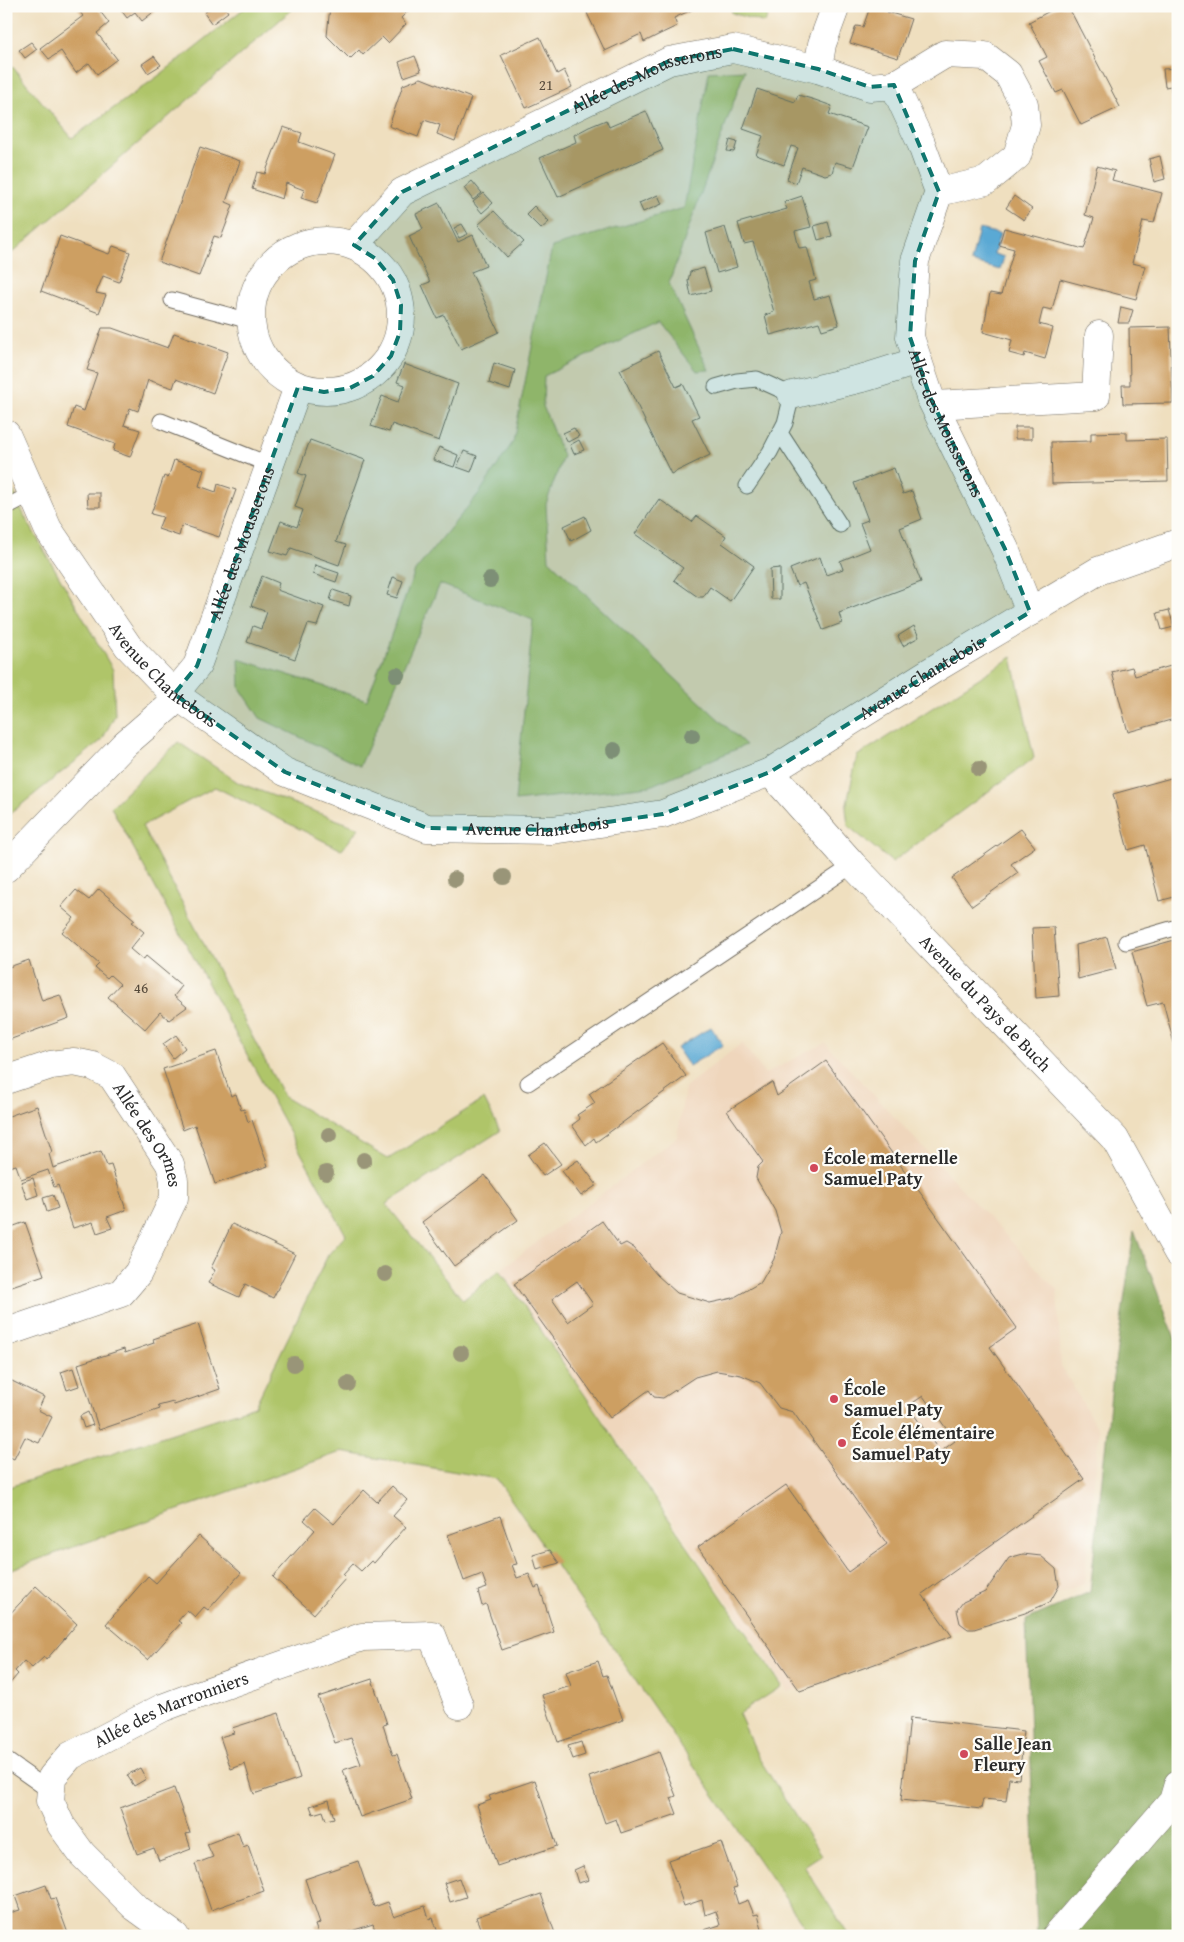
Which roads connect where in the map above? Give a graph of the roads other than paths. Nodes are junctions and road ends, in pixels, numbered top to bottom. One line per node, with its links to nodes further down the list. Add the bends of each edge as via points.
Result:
1 (836, 6): 2 (street, via 822,44)
2 (818, 69): 3 (street, Allée des Mousserons, via 870,87); 5 (street, Allée des Mousserons, via 733,49 669,61 402,192)
3 (894, 85): 4 (street, via 921,142); 4 (street, via 945,54 985,56 1008,74 1024,104 1026,125 1017,156 986,180)
4 (939, 192): 9 (street, Allée des Mousserons, via 915,261 910,337)
5 (354, 245): 7 (street, via 329,240 304,243 281,255 263,273 253,296); 11 (street, via 376,259 392,280 401,305 400,332 391,356 373,376 350,388 324,392)
6 (172, 300): 7 (lane)
7 (250, 321): 11 (street, via 255,342 265,361)
8 (1099, 335): 13 (street, via 1096,396)
9 (918, 361): 12 (street); 13 (street, Allée des Mousserons)
10 (716, 386): 12 (lane, via 757,379)
11 (298, 387): 17 (street, Allée des Mousserons)
12 (792, 395): 15 (lane)
13 (935, 405): 23 (street, Allée des Mousserons, via 1005,549)
14 (161, 421): 17 (lane)
15 (780, 433): 18 (lane); 21 (lane)
16 (6, 434): 19 (street, Avenue Chantebois)
17 (270, 465): 24 (street, Allée des Mousserons, via 197,666)
18 (747, 486)
19 (33, 494): 20 (lane); 24 (street, Avenue Chantebois, via 48,529 128,646)
20 (6, 507)
21 (840, 525)
22 (1178, 543): 23 (street, Avenue Chantebois, via 1098,572)
23 (1030, 612): 25 (street, Avenue Chantebois)
24 (174, 694): 25 (street, Avenue Chantebois, via 285,772 427,828 552,830 663,814); 27 (street, via 169,706 125,744)
25 (770, 772): 26 (street, Avenue du Pays de Buch)
26 (853, 864): 31 (lane); 32 (street, Avenue du Pays de Buch, via 1115,1139)
27 (6, 868)
28 (1178, 927): 29 (lane)
29 (1126, 942)
30 (6, 1080): 33 (street, Allée des Ormes, via 51,1064 74,1062 112,1076 170,1164 174,1180 174,1198 138,1273 121,1293)
31 (528, 1084)
32 (1178, 1253)
33 (6, 1331)
34 (459, 1704): 36 (street, Allée des Marronniers, via 432,1635 362,1637 162,1708 70,1756 52,1777)
35 (6, 1760): 36 (lane)
36 (50, 1792): 38 (street, via 50,1801 61,1825 82,1854 135,1907)
37 (1176, 1796): 39 (street)
38 (175, 1936)
39 (1056, 1936)

